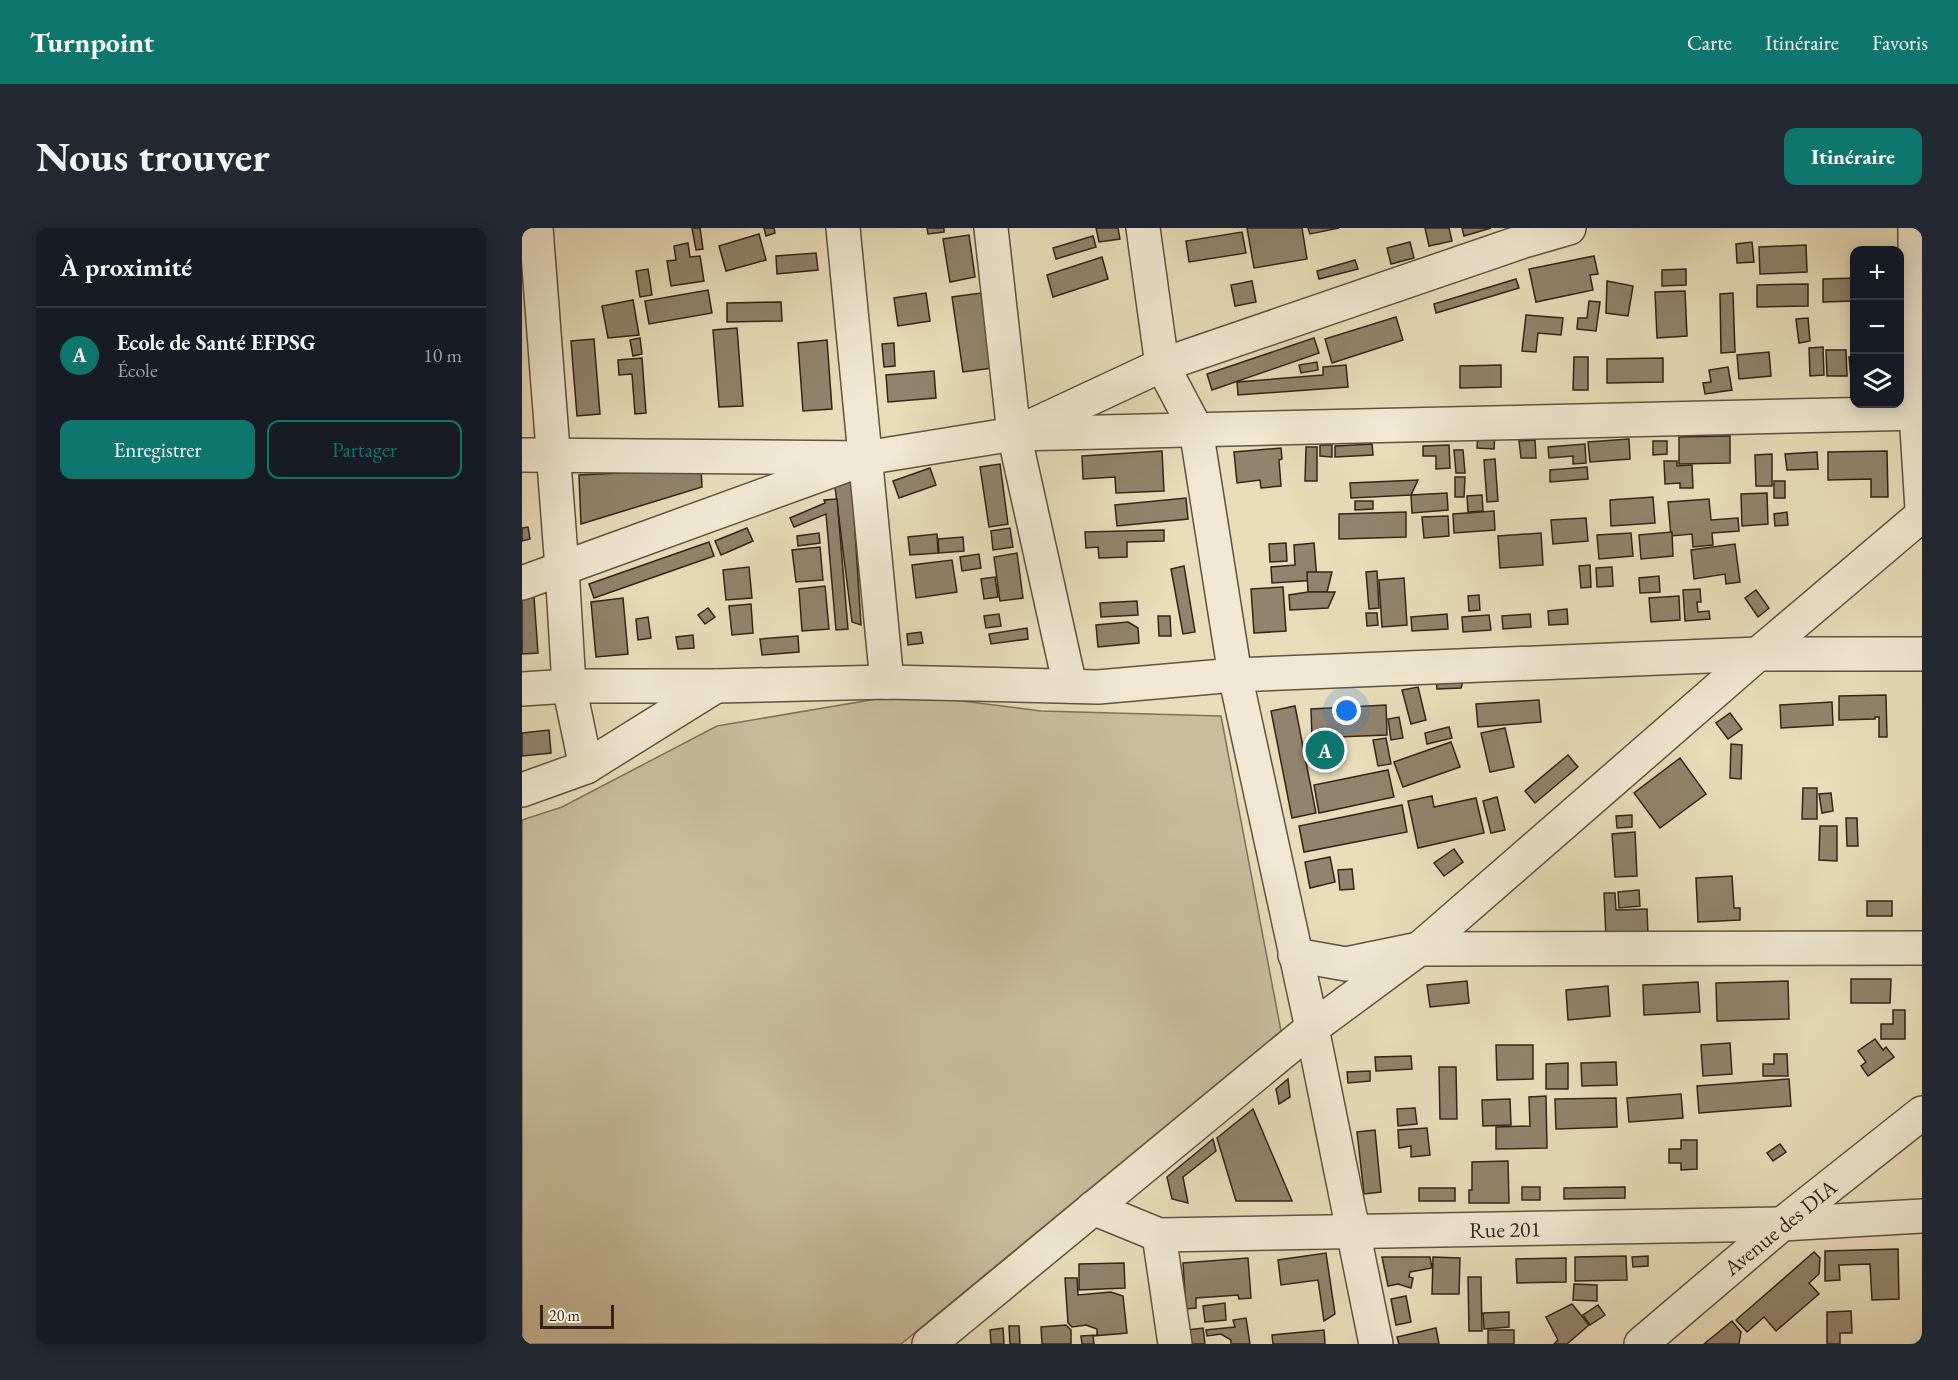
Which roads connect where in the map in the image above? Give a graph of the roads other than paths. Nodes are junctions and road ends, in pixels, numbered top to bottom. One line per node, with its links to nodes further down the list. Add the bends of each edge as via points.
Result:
1 (536, 228): 13 (street)
2 (843, 228): 14 (street)
3 (992, 228): 11 (street)
4 (1143, 228): 8 (street)
5 (1569, 228): 7 (street)
6 (1915, 228): 9 (street)
7 (1524, 234): 8 (street)
8 (1162, 365): 10 (street); 11 (street)
9 (1919, 413): 10 (street); 15 (street)
10 (1196, 429): 11 (street); 21 (street)
11 (1014, 434): 14 (street); 25 (street)
12 (522, 455): 13 (street)
13 (554, 455): 14 (street); 17 (street)
14 (865, 458): 17 (street); 22 (street)
15 (1922, 508)
16 (1922, 515): 19 (street)
17 (562, 568): 18 (street); 23 (street)
18 (522, 583)
19 (1758, 654): 20 (street); 21 (street); 30 (street)
20 (1922, 654)
21 (1235, 675): 25 (street); 31 (street)
22 (887, 682): 24 (street); 25 (street)
23 (569, 686): 24 (street); 26 (street); 27 (street)
24 (716, 686): 27 (street)
25 (1070, 686)
26 (522, 690)
27 (586, 767): 28 (street)
28 (522, 790)
29 (1922, 948): 30 (street)
30 (1419, 949): 31 (street, via 1346,964); 32 (street)
31 (1295, 955): 32 (street)
32 (1312, 1028): 34 (street); 37 (street)
33 (1922, 1113): 36 (street, Avenue des DIA)
34 (1093, 1208): 38 (street, Rue 201); 39 (street)
35 (1922, 1216): 36 (street, Rue 201)
36 (1782, 1224): 37 (street, Rue 201); 42 (street, Avenue des DIA)
37 (1353, 1232): 38 (street, Rue 201); 41 (street)
38 (1159, 1235): 40 (street)
39 (929, 1344)
40 (1175, 1344)
41 (1376, 1344)
42 (1641, 1344)

